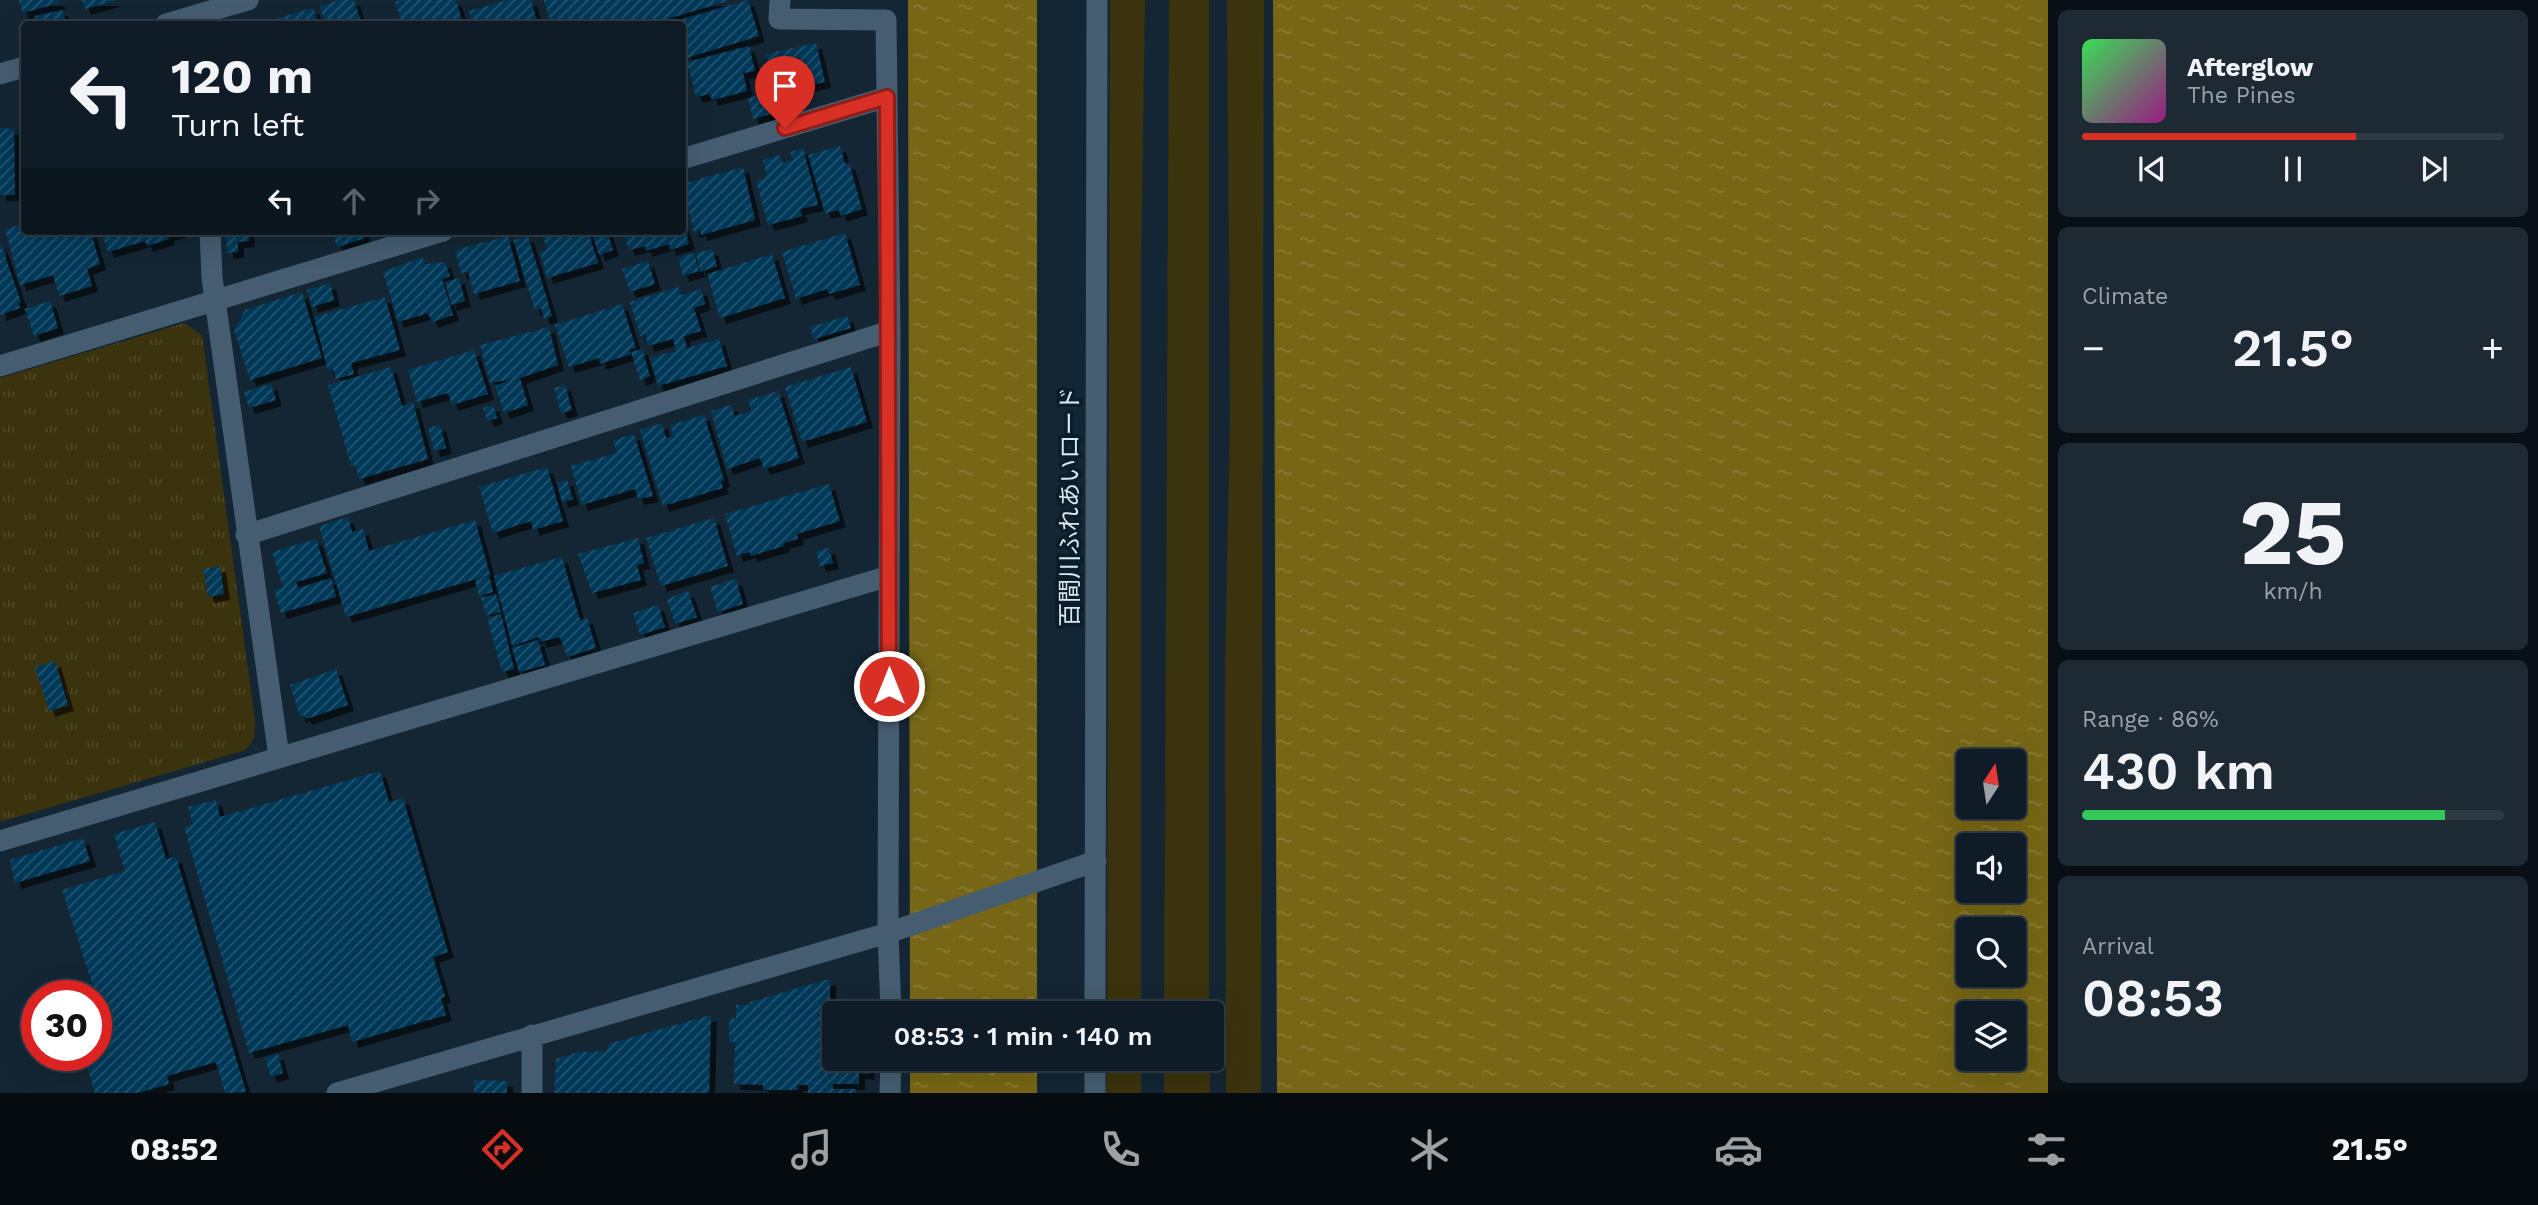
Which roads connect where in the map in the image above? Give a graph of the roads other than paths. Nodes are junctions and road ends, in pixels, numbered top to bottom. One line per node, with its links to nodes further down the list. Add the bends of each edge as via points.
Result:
1 (248, 0): 4 (street)
2 (780, 0): 8 (street, via 779,19 886,20)
3 (1097, 0): 19 (street, 百間川ふれあいロード)
4 (199, 13): 5 (street)
5 (175, 21)
6 (21, 68): 7 (street)
7 (0, 74)
8 (887, 97): 9 (street); 13 (street)
9 (686, 158)
10 (210, 235): 12 (street)
11 (430, 235): 12 (street)
12 (215, 300): 14 (street); 15 (street)
13 (890, 331): 15 (street); 16 (street)
14 (0, 366)
15 (246, 534): 17 (street)
16 (889, 576): 17 (street); 20 (street)
17 (279, 757): 18 (street)
18 (0, 841)
19 (1096, 861): 20 (street); 22 (street, 百間川ふれあいロード)
20 (888, 933): 21 (street); 23 (street)
21 (891, 1001)
22 (1096, 1001)
23 (532, 1035): 26 (street); 27 (street)
24 (891, 1071): 28 (street)
25 (1095, 1071): 29 (street)
26 (337, 1093)
27 (531, 1093)
28 (890, 1093)
29 (1095, 1093)

